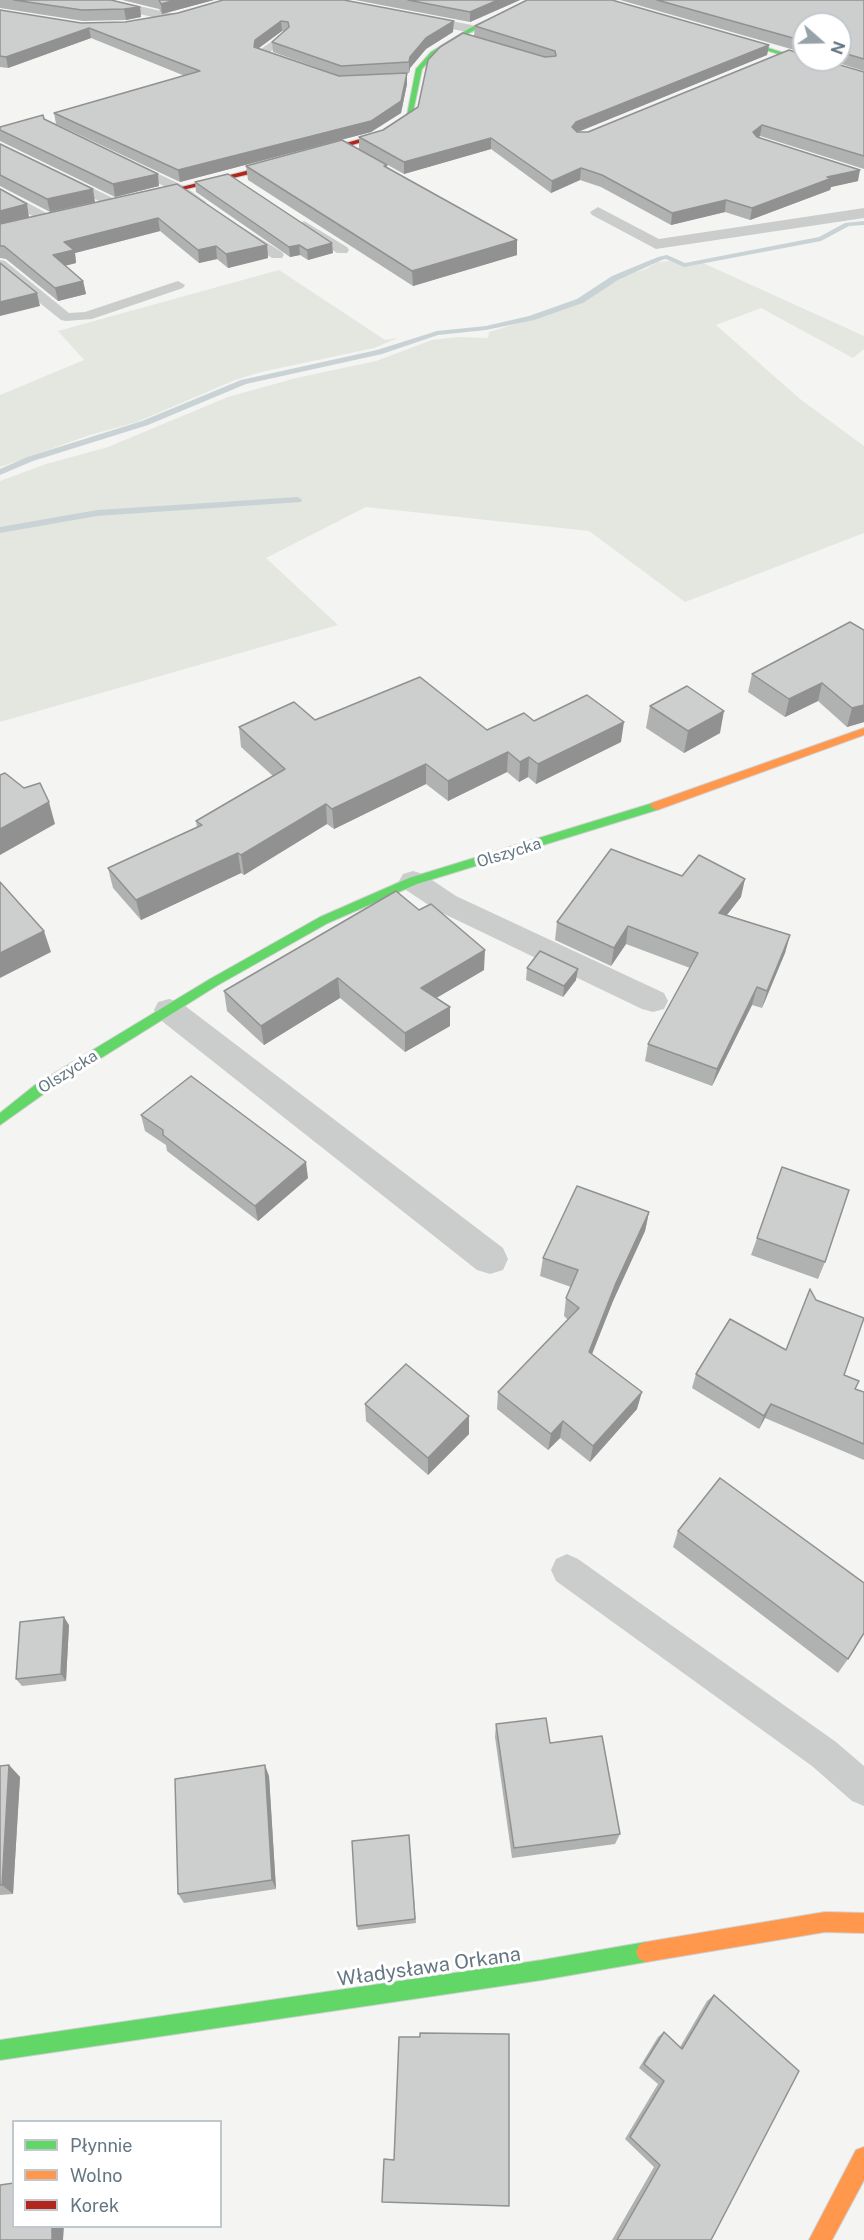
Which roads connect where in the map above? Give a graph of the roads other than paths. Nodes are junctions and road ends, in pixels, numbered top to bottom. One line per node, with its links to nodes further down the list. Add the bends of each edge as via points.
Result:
1 (96, 0): 4 (street, via 179,17)
2 (324, 0): 6 (street)
3 (536, 0): 6 (street)
4 (138, 24)
5 (709, 32): 8 (street)
6 (467, 35): 14 (street, via 433,53 418,69 412,78 410,116 377,137 349,150)
7 (283, 36): 11 (lane, via 261,54)
8 (786, 54): 9 (street); 10 (street)
9 (792, 56)
10 (764, 63)
11 (300, 68)
12 (0, 147): 18 (lane)
13 (116, 158): 15 (lane)
14 (231, 177): 15 (street); 16 (lane)
15 (180, 189): 18 (street); 20 (lane)
16 (250, 189)
17 (0, 192): 23 (lane)
18 (115, 204): 19 (street)
19 (93, 209)
20 (209, 209)
21 (598, 212): 22 (street, via 656,243)
22 (864, 213)
23 (54, 218): 26 (street)
24 (296, 219): 27 (lane)
25 (228, 222): 28 (lane)
26 (29, 224)
27 (342, 250)
28 (277, 255)
29 (0, 264): 30 (lane, via 66,317 87,316)
30 (178, 285)
31 (864, 731): 32 (street, Olszycka, via 630,816)
32 (413, 881): 33 (street, via 446,903); 34 (street, Olszycka, via 324,920)
33 (653, 1001)
34 (169, 1010): 35 (street, Olszycka, via 40,1089); 36 (street)
35 (0, 1120)
36 (490, 1259)
37 (567, 1570): 38 (lane, via 824,1754)
38 (864, 1789)
39 (864, 1923): 40 (street, Władysława Orkana, via 825,1923 542,1970)
40 (0, 2050)
41 (864, 2158): 42 (street)
42 (820, 2240)

